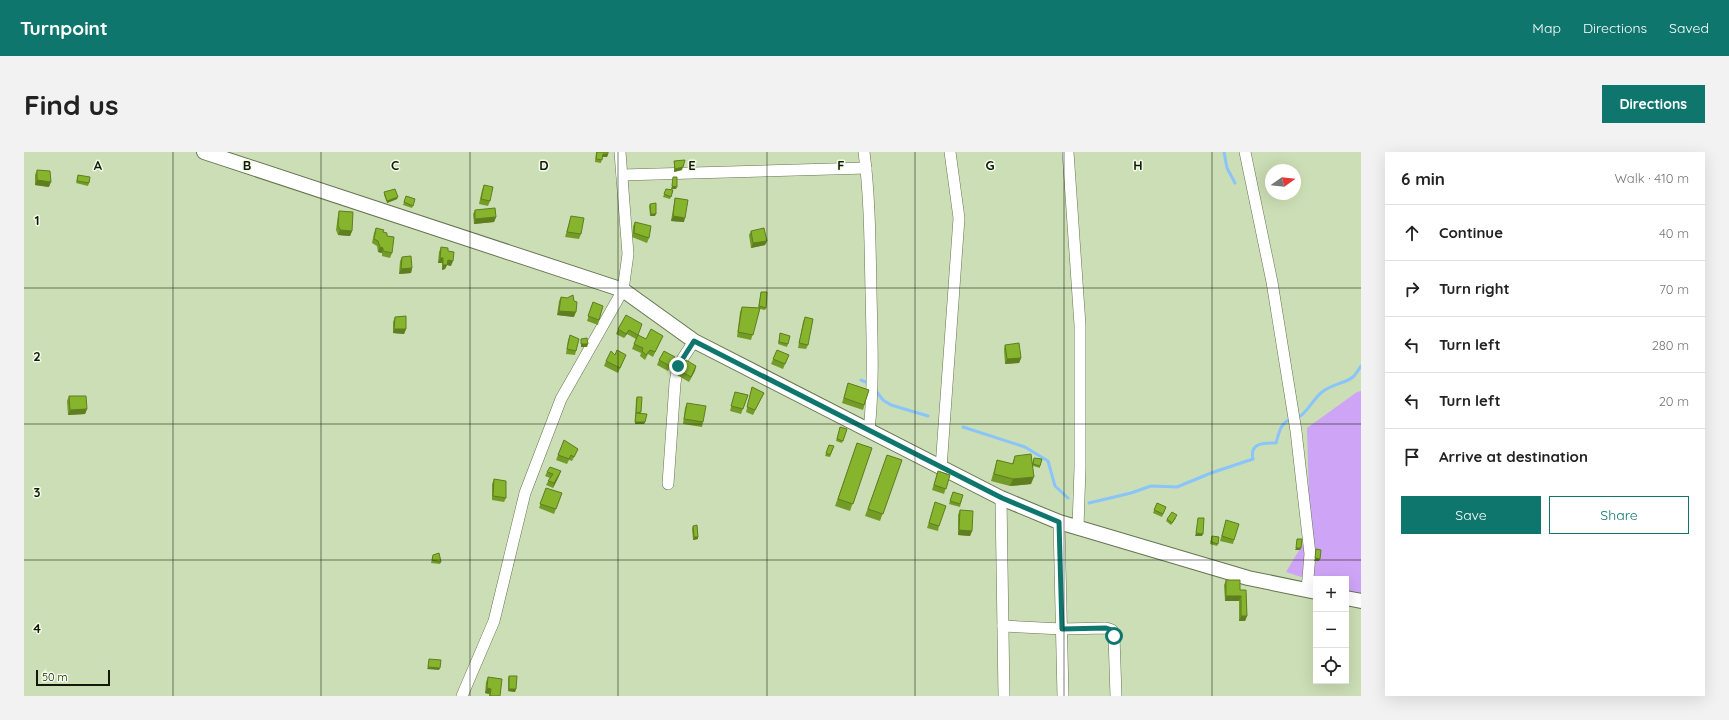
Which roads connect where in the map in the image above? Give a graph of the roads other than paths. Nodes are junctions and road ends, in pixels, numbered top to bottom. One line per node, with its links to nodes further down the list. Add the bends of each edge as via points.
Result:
1 (204, 152): 9 (street)
2 (620, 152): 8 (street)
3 (864, 152): 7 (street)
4 (950, 152): 12 (street, via 959,218)
5 (1068, 152): 16 (street, via 1080,325)
6 (1246, 152): 17 (street, via 1272,282 1296,431 1310,554)
7 (866, 168): 8 (street); 11 (street, via 870,215 872,355)
8 (622, 175): 9 (street, via 628,254)
9 (623, 290): 10 (street); 22 (street, via 561,399 525,493 494,621)
10 (694, 341): 11 (street); 13 (street, via 678,366)
11 (869, 431): 12 (street)
12 (940, 468): 14 (street)
13 (668, 484)
14 (1002, 498): 15 (street); 20 (street)
15 (1059, 522): 16 (street); 21 (street)
16 (1078, 527): 17 (street, via 1248,578)
17 (1311, 591)
18 (1349, 599): 19 (street)
19 (1361, 601)
20 (1003, 626): 21 (street); 23 (street)
21 (1062, 629): 24 (street); 25 (street, via 1112,630)
22 (462, 696)
23 (1004, 696)
24 (1063, 696)
25 (1116, 696)

